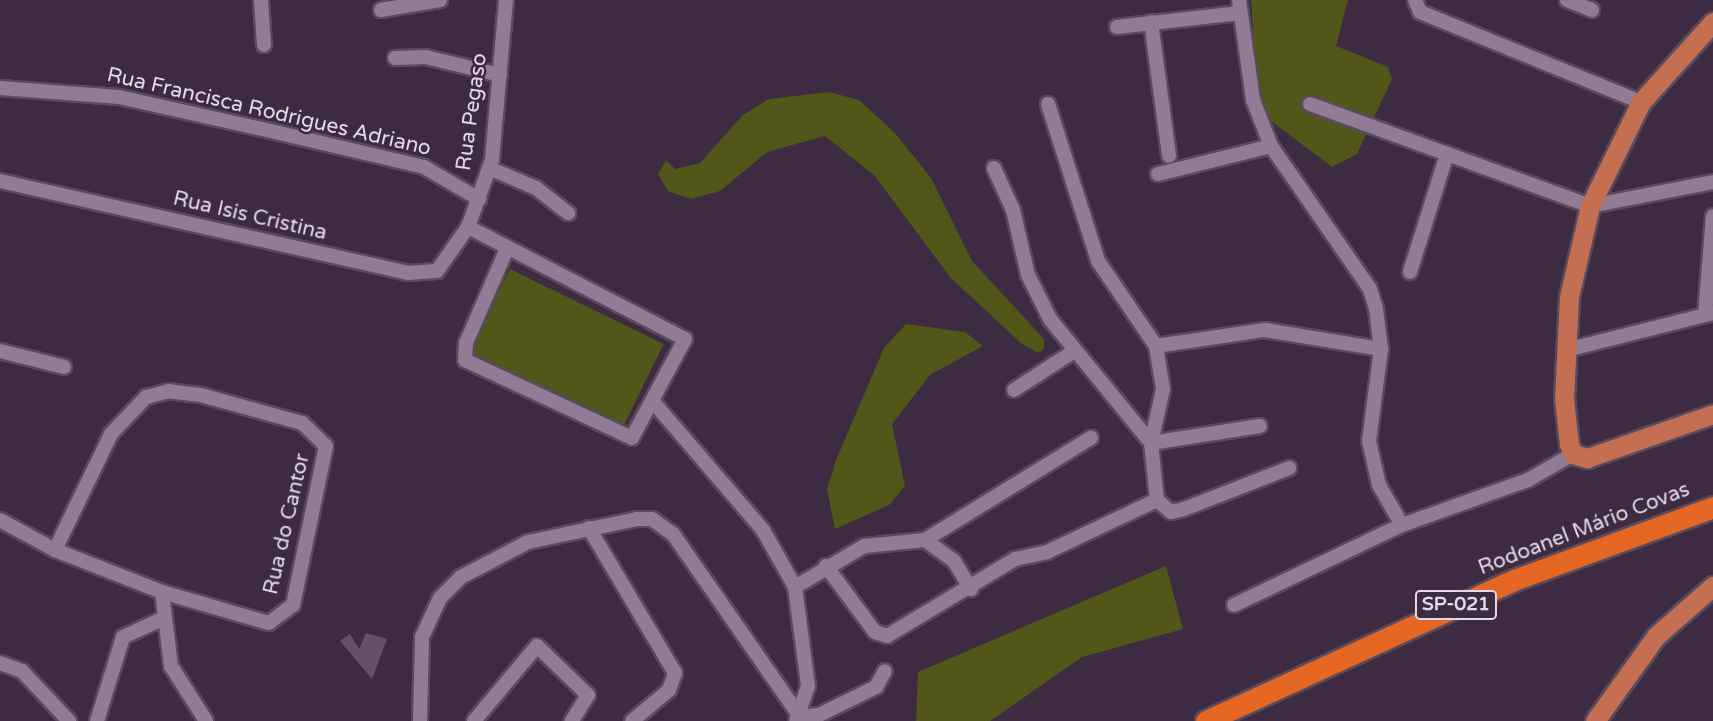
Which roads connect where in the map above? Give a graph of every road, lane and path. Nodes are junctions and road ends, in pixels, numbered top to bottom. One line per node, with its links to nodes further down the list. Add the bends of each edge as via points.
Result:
1 (261, 0): 12 (street)
2 (439, 0): 7 (street)
3 (506, 0): 14 (street, Rua Pegaso)
4 (1415, 0): 16 (street, via 1419,12)
5 (1567, 0): 8 (street)
6 (1239, 7): 9 (street); 19 (street, via 1253,100)
7 (381, 10)
8 (1592, 10)
9 (1151, 22): 11 (street); 21 (street)
10 (1713, 22): 16 (main road)
11 (1117, 27)
12 (264, 45)
13 (395, 58): 14 (street, via 426,57)
14 (500, 75): 22 (street, Rua Pegaso)
15 (0, 88): 27 (street, Rua Francisca Rodrigues Adriano, via 120,97 258,128 424,167)
16 (1642, 102): 28 (main road)
17 (1048, 104): 35 (street, via 1098,261)
18 (1310, 104): 20 (street)
19 (1271, 146): 24 (street); 36 (street, via 1370,289)
20 (1447, 154): 28 (street); 33 (street)
21 (1169, 156)
22 (489, 168): 27 (street, Rua Pegaso); 29 (street, via 543,192)
23 (994, 168): 39 (street, via 1013,210 1028,275)
24 (1158, 174)
25 (0, 181): 31 (street, Rua Isis Cristina, via 408,273 437,271)
26 (1713, 181): 28 (street)
27 (479, 199): 31 (street, Rua Pegaso)
28 (1590, 206): 37 (main road, via 1569,296)
29 (568, 213)
30 (1713, 216): 34 (street)
31 (468, 227): 32 (street)
32 (506, 251): 42 (street, via 685,339); 42 (street, via 466,343 465,360 620,438 632,438)
33 (1410, 272)
34 (1709, 314): 37 (street)
35 (1156, 346): 36 (street, via 1279,330); 46 (street, via 1163,389)
36 (1381, 349): 52 (street, via 1370,441 1379,485)
37 (1566, 350): 47 (main road, via 1564,409)
38 (0, 351): 40 (street)
39 (1074, 351): 41 (street); 46 (street)
40 (64, 367)
41 (1014, 390)
42 (655, 404): 58 (street, via 764,530)
43 (1713, 414): 47 (main road, via 1599,454)
44 (1260, 426): 46 (street)
45 (1091, 438): 54 (street)
46 (1151, 443): 49 (street)
47 (1573, 454): 52 (street, via 1528,480)
48 (1289, 468): 49 (street, via 1184,509 1171,512)
49 (1157, 500): 59 (street, via 1046,552 1015,559)
50 (1713, 507): 73 (highway, Rodoanel Mário Covas / SP-021, via 1502,586)
51 (0, 520): 55 (street, Rua do Cantor)
52 (1402, 525): 61 (street)
53 (589, 528): 65 (street, via 637,519 663,525); 69 (street, via 499,551 440,598 422,638); 72 (street, via 674,673 669,690)
54 (925, 540): 56 (street, via 864,546); 59 (street, via 954,561)
55 (55, 550): 60 (street, Rua do Cantor); 60 (street, Rua do Cantor, via 111,434 146,397 169,391 201,395 302,423 319,434 327,467 293,605 282,618 250,620)
56 (826, 566): 58 (street); 59 (street, via 875,632 894,633)
57 (1713, 586): 74 (main road, via 1656,636)
58 (795, 587): 65 (street, via 808,678)
59 (971, 589)
60 (162, 592): 62 (street)
61 (1234, 605)
62 (164, 618): 67 (street, via 123,637); 68 (street, via 174,674)
63 (0, 663): 66 (street, via 22,671)
64 (884, 671): 65 (street, via 876,687 819,715)
65 (797, 719)
66 (69, 721)
67 (97, 721)
68 (206, 721)
69 (420, 721)
70 (474, 721): 71 (street, via 537,646 588,695)
71 (572, 721)
72 (632, 721)
73 (1206, 721)
74 (1595, 721)

